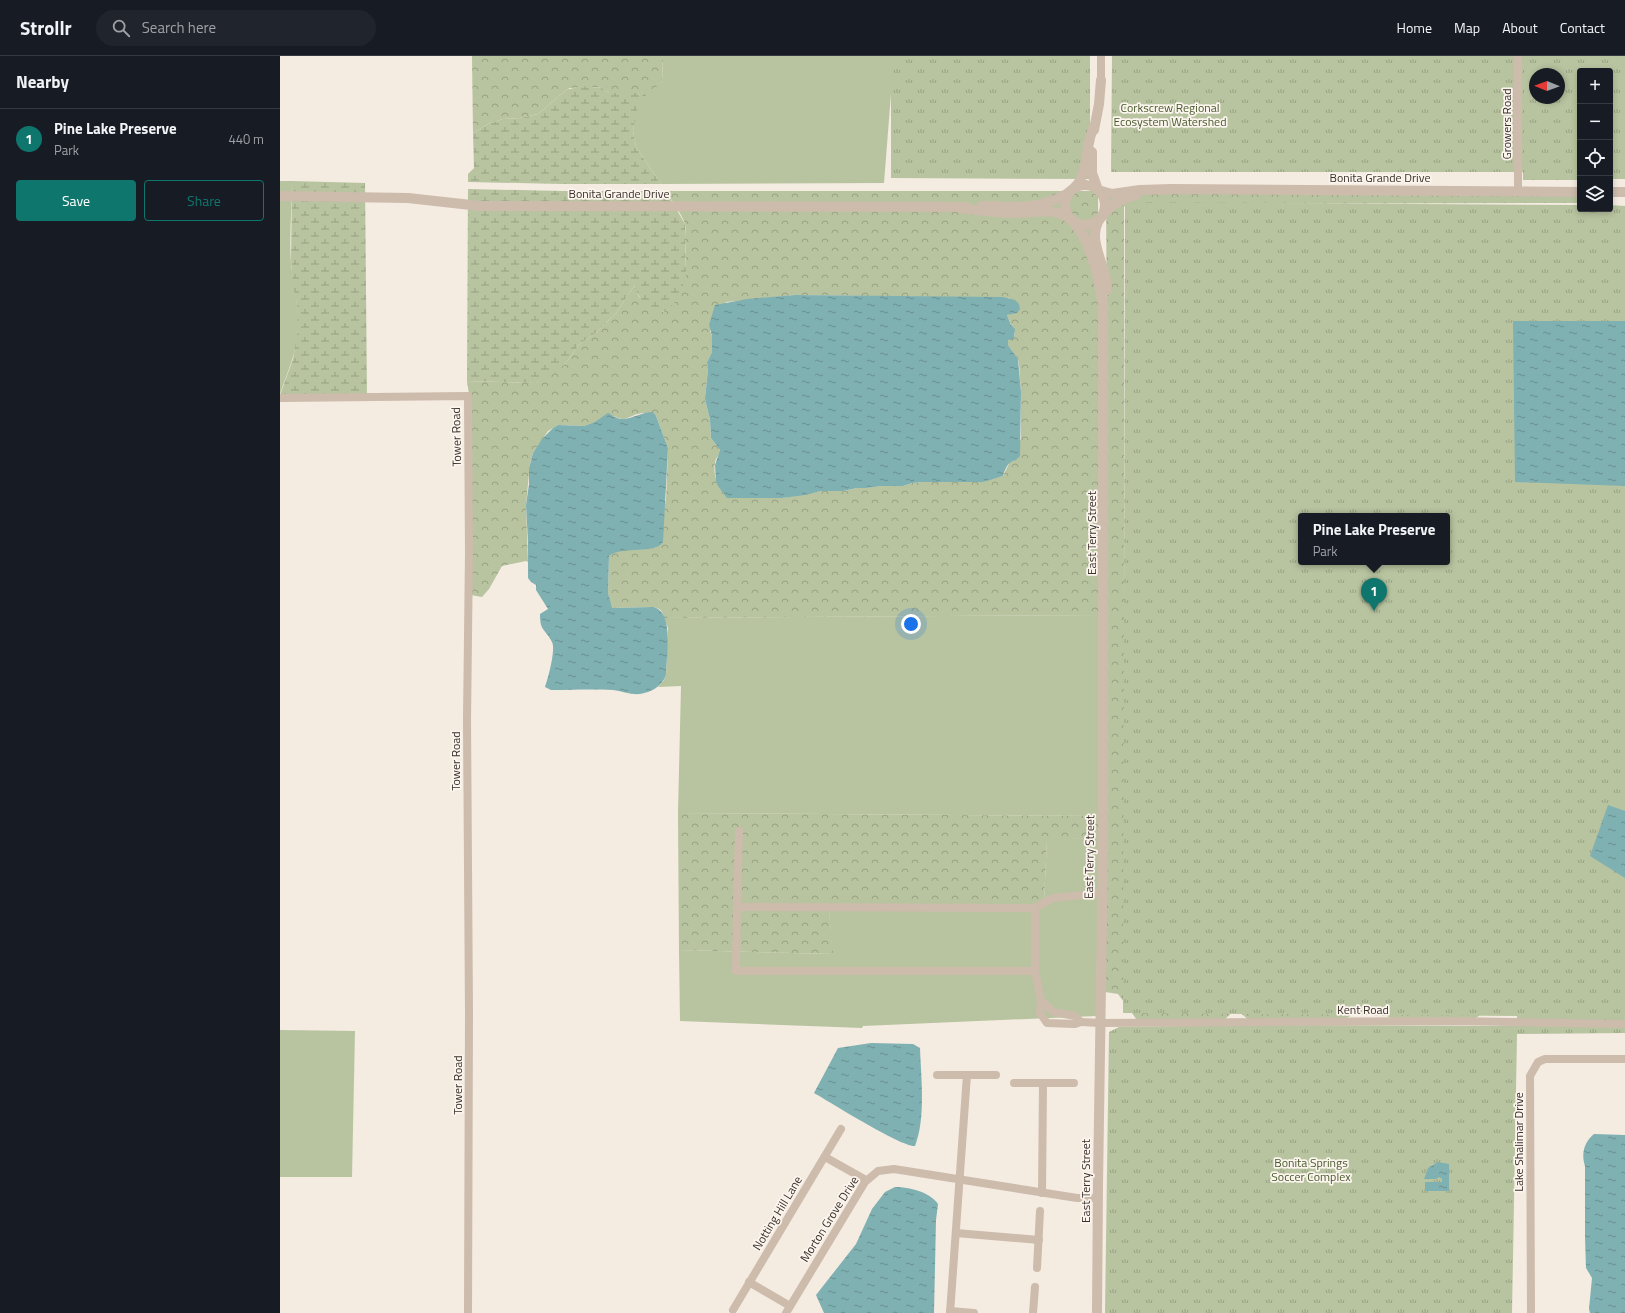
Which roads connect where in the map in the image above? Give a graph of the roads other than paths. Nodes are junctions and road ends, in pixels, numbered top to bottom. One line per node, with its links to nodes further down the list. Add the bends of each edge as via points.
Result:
1 (1101, 56): 3 (street)
2 (1518, 56): 8 (street, Growers Road)
3 (1101, 80): 4 (street)
4 (1094, 126): 5 (street, via 1090,134 1083,175); 7 (street, via 1092,165)
5 (1075, 189): 7 (street, via 1086,186); 13 (street, Bonita Grande Drive, via 1039,205); 15 (street, via 1067,198 1065,206)
6 (1176, 189): 7 (street, Bonita Grande Drive, via 1112,194); 8 (street, Bonita Grande Drive); 14 (street, Bonita Grande Drive, via 1164,194 1145,193 1128,197 1109,208)
7 (1098, 190): 14 (street, via 1105,205)
8 (1518, 191): 9 (street, Bonita Grande Drive)
9 (1577, 192)
10 (1613, 192): 11 (street)
11 (1625, 192)
12 (280, 196): 13 (street, Bonita Grande Drive, via 408,198 480,206)
13 (959, 208): 15 (street, Bonita Grande Drive, via 1000,213 1058,212)
14 (1101, 217): 15 (street, via 1087,225); 17 (street, East Terry Street, via 1095,230 1095,237 1109,301)
15 (1072, 220): 17 (street, East Terry Street, via 1086,243 1101,288)
16 (280, 398): 51 (street, Tower Road, via 468,396)
17 (1103, 402): 19 (street, East Terry Street)
18 (739, 831): 20 (street)
19 (1102, 893): 21 (street, via 1053,898); 27 (street, East Terry Street)
20 (737, 907): 21 (street); 22 (street, via 736,971)
21 (1035, 908): 22 (street)
22 (1035, 971): 23 (street)
23 (1041, 1000): 24 (street); 25 (street)
24 (1049, 1008): 25 (street); 26 (street, via 1053,1012 1075,1016)
25 (1041, 1015): 26 (street, via 1047,1023)
26 (1082, 1022): 27 (street, Kent Road)
27 (1100, 1023): 28 (street, Kent Road, via 1444,1021); 41 (street, East Terry Street)
28 (1625, 1024)
29 (1625, 1059): 55 (street, Lake Shalimar Drive, via 1545,1059 1538,1062 1530,1076)
30 (937, 1075): 31 (street)
31 (967, 1075): 32 (street); 39 (street)
32 (996, 1075)
33 (1014, 1083): 34 (street)
34 (1043, 1083): 35 (street); 40 (street)
35 (1074, 1083)
36 (841, 1129): 37 (street, Notting Hill Lane)
37 (824, 1156): 38 (street); 46 (street, Notting Hill Lane)
38 (866, 1180): 39 (street, Morton Grove Drive, via 878,1171 894,1169); 48 (street, Morton Grove Drive)
39 (960, 1180): 40 (street, Morton Grove Drive); 43 (street)
40 (1042, 1192): 41 (street, Morton Grove Drive, via 1078,1198)
41 (1098, 1198): 54 (street, East Terry Street)
42 (1040, 1211): 44 (street)
43 (956, 1233): 44 (street); 50 (street)
44 (1039, 1240): 45 (street)
45 (1037, 1268)
46 (749, 1282): 48 (street); 49 (street, Notting Hill Lane)
47 (1035, 1287): 53 (street)
48 (788, 1309)
49 (733, 1310)
50 (950, 1312): 52 (street)
51 (468, 1313)
52 (974, 1313)
53 (1033, 1313)
54 (1097, 1313)
55 (1531, 1313)

